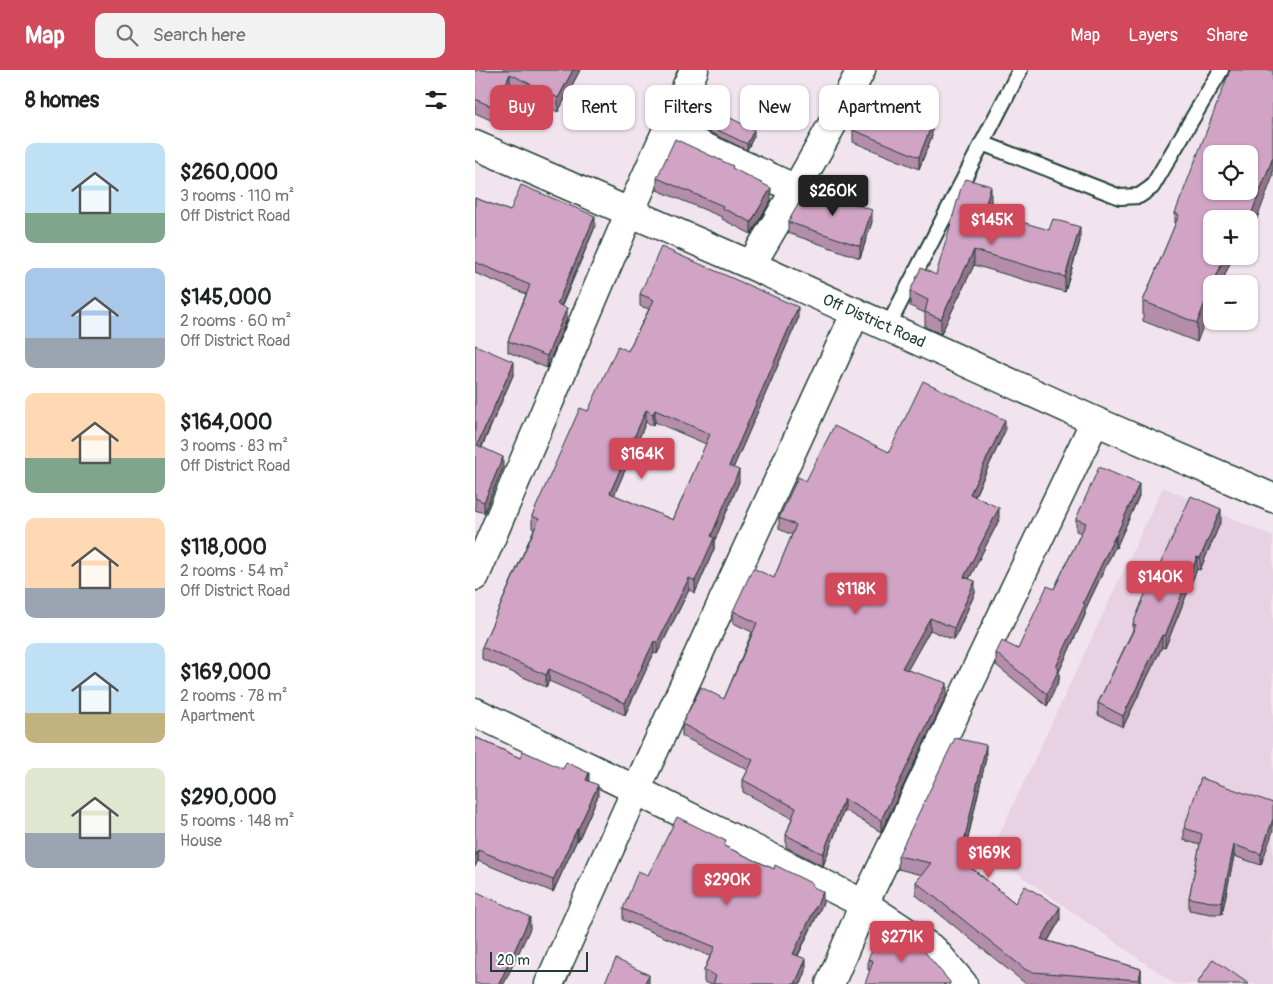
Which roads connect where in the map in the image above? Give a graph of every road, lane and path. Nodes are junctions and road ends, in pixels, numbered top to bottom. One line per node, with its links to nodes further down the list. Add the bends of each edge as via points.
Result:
1 (694, 70): 5 (street)
2 (861, 70): 9 (street)
3 (1020, 70): 7 (lane)
4 (1221, 70): 7 (lane, via 1152,186 1139,196 1120,197)
5 (687, 85)
6 (667, 130): 9 (street); 10 (street)
7 (982, 144): 13 (lane)
8 (475, 145): 10 (street, Off District Road)
9 (796, 189): 11 (street)
10 (630, 212): 11 (street, Off District Road); 16 (street)
11 (751, 265): 12 (street, Off District Road)
12 (856, 312): 13 (street, Off District Road); 18 (street)
13 (888, 326): 14 (street, Off District Road)
14 (1095, 421): 15 (street, Off District Road); 19 (street)
15 (1273, 498)
16 (475, 576)
17 (475, 712): 18 (street)
18 (636, 790): 19 (street); 20 (street)
19 (865, 904): 21 (street); 22 (street, via 934,950)
20 (549, 984)
21 (830, 984)
22 (963, 984)

